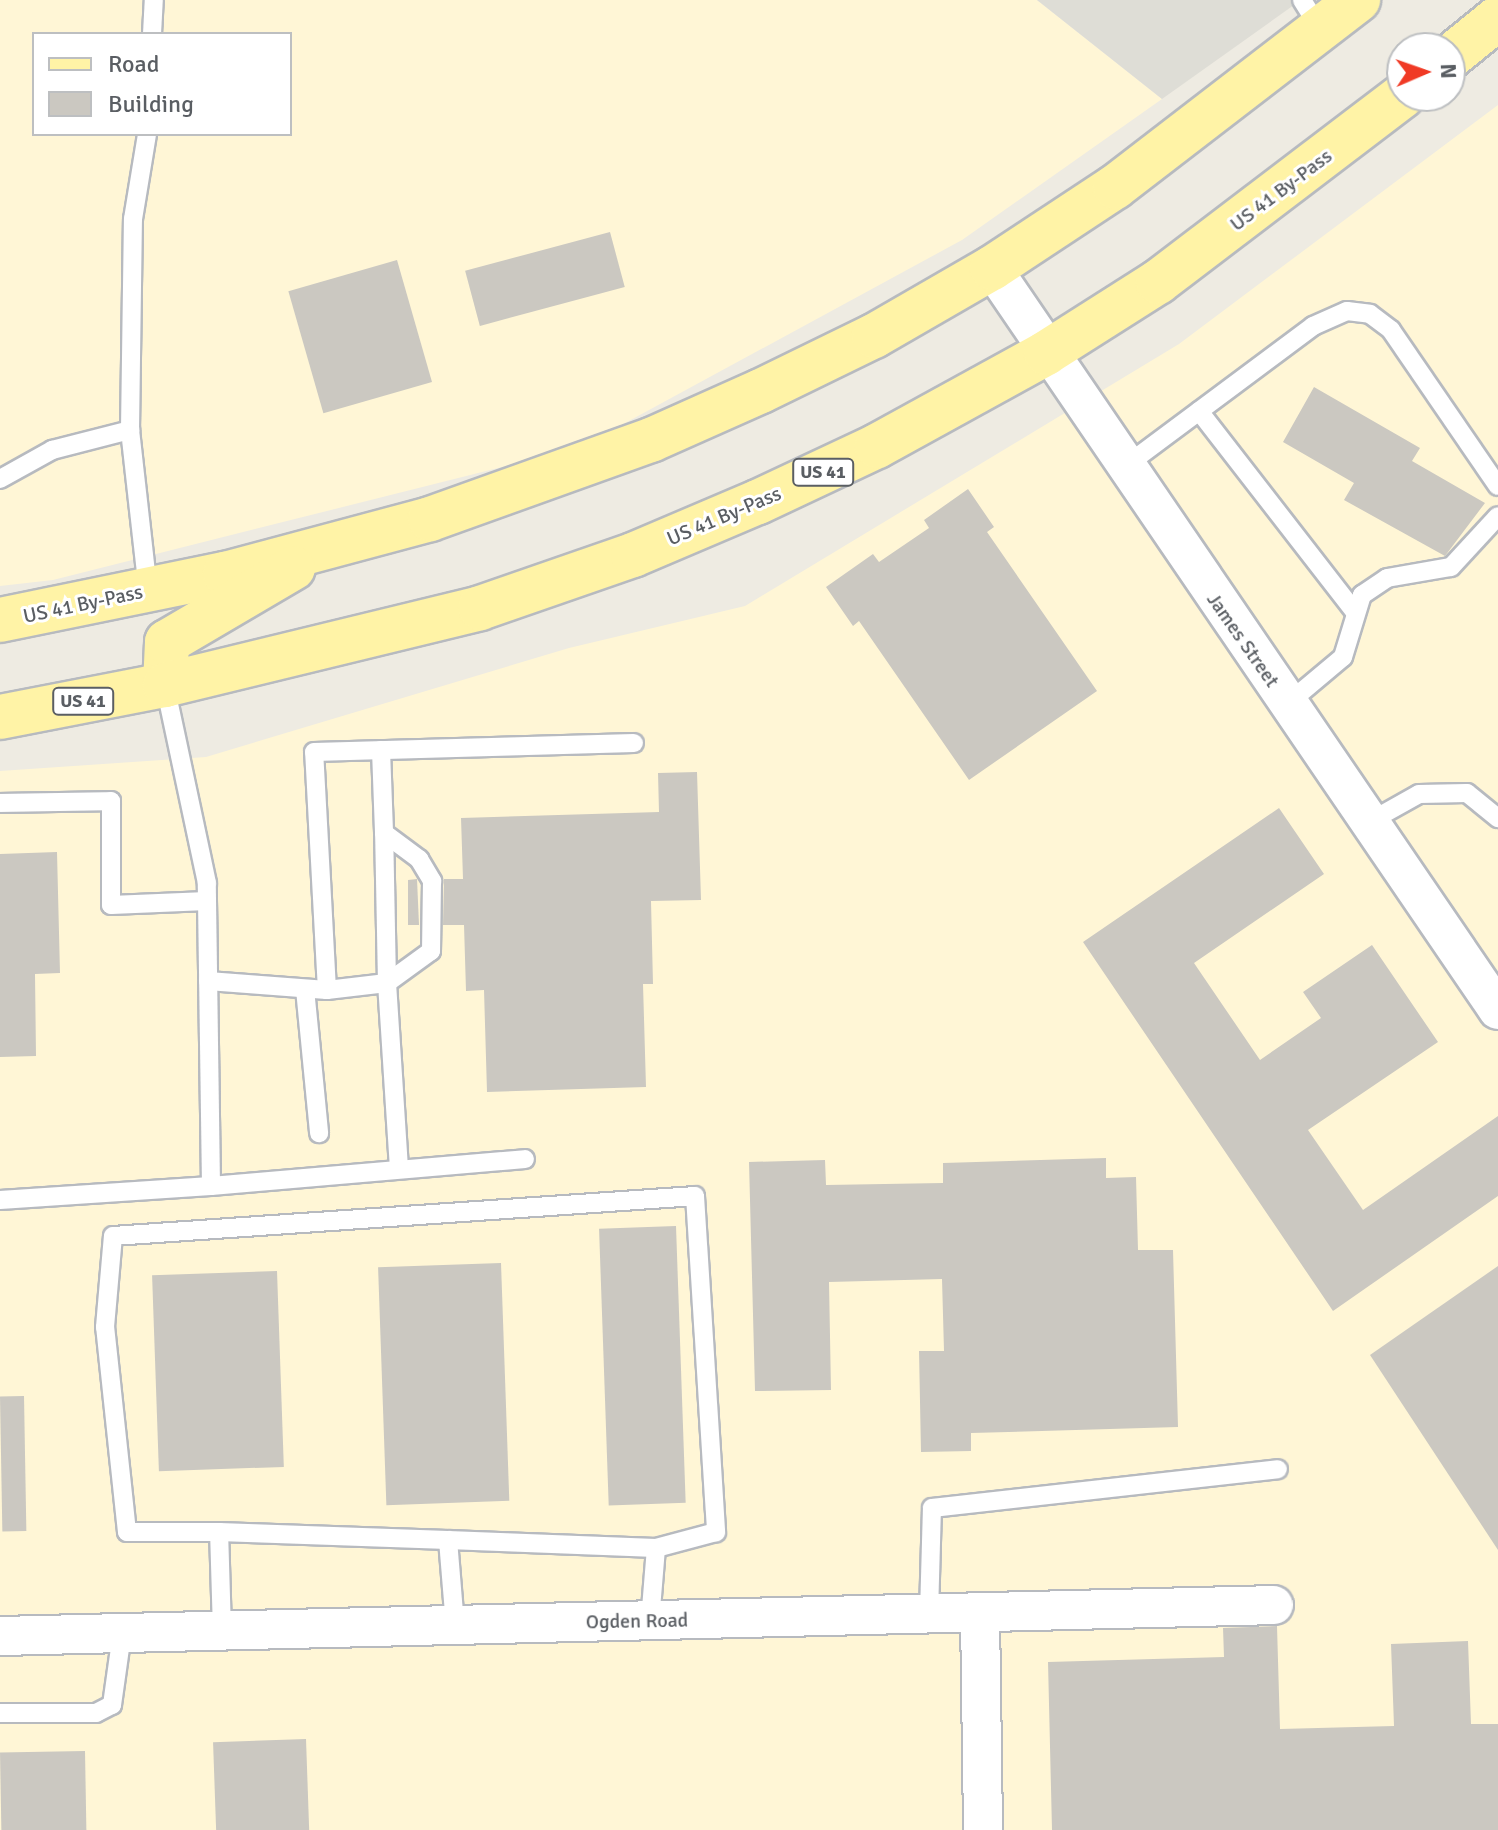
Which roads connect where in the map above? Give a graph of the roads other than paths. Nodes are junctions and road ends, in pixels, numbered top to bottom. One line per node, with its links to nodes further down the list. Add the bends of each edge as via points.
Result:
1 (154, 0): 5 (lane)
2 (1358, 0): 3 (main road, US 41 By-Pass)
3 (1311, 15): 9 (main road, US 41 By-Pass, via 1115,187)
4 (1498, 18): 6 (main road)
5 (152, 32)
6 (1466, 44)
7 (1386, 108): 10 (main road, US 41 By-Pass / US 41, via 1171,273)
8 (147, 136): 12 (lane, via 133,219)
9 (992, 268): 10 (street, James Street); 17 (main road, US 41 By-Pass, via 874,336 651,440 430,519)
10 (1046, 353): 13 (street, James Street); 21 (main road, US 41 By-Pass / US 41, via 877,446 633,555 480,608)
11 (1199, 411): 13 (lane); 15 (lane, via 1313,326 1347,311 1370,314 1391,330); 19 (lane)
12 (130, 430): 14 (lane, via 52,450); 18 (lane)
13 (1124, 467): 22 (street, James Street)
14 (0, 479)
15 (1498, 486)
16 (1498, 516): 19 (lane, via 1451,567 1387,578 1362,595)
17 (325, 548): 18 (main road, US 41 By-Pass); 21 (main road, via 167,642)
18 (148, 590): 20 (main road, US 41 By-Pass)
19 (1355, 612): 22 (lane, via 1353,639 1343,657)
20 (0, 620)
21 (165, 685): 23 (main road, US 41 By-Pass / US 41); 30 (lane)
22 (1287, 704): 28 (street, James Street)
23 (0, 717)
24 (634, 743): 25 (lane)
25 (381, 750): 29 (lane); 34 (lane, via 314,752)
26 (0, 803): 30 (lane, via 111,801 111,905)
27 (1498, 818): 28 (lane, via 1467,793 1419,794)
28 (1369, 822): 35 (street, James Street)
29 (384, 833): 32 (lane); 32 (lane, via 419,859 432,881 431,951)
30 (207, 901): 31 (lane)
31 (208, 981): 33 (lane); 39 (lane)
32 (387, 983): 34 (lane); 38 (lane)
33 (305, 989): 34 (lane); 36 (lane)
34 (327, 990)
35 (1498, 1010)
36 (319, 1133)
37 (525, 1159): 38 (lane)
38 (399, 1169): 39 (lane)
39 (211, 1186): 40 (lane)
40 (0, 1200)
41 (1278, 1469): 47 (lane, via 932,1508)
42 (219, 1532): 43 (lane); 44 (lane, via 127,1532 105,1327 113,1236 695,1196 716,1532); 50 (lane)
43 (448, 1540): 44 (lane); 49 (lane)
44 (656, 1548): 48 (lane)
45 (1274, 1605): 46 (street, Ogden Road)
46 (980, 1613): 47 (street, Ogden Road); 54 (street)
47 (929, 1614): 48 (street, Ogden Road)
48 (650, 1621): 49 (street, Ogden Road)
49 (455, 1625): 50 (street, Ogden Road)
50 (222, 1631): 51 (street, Ogden Road)
51 (122, 1634): 52 (street, Ogden Road); 53 (lane, via 112,1705 96,1713)
52 (0, 1636)
53 (0, 1713)
54 (983, 1830)

